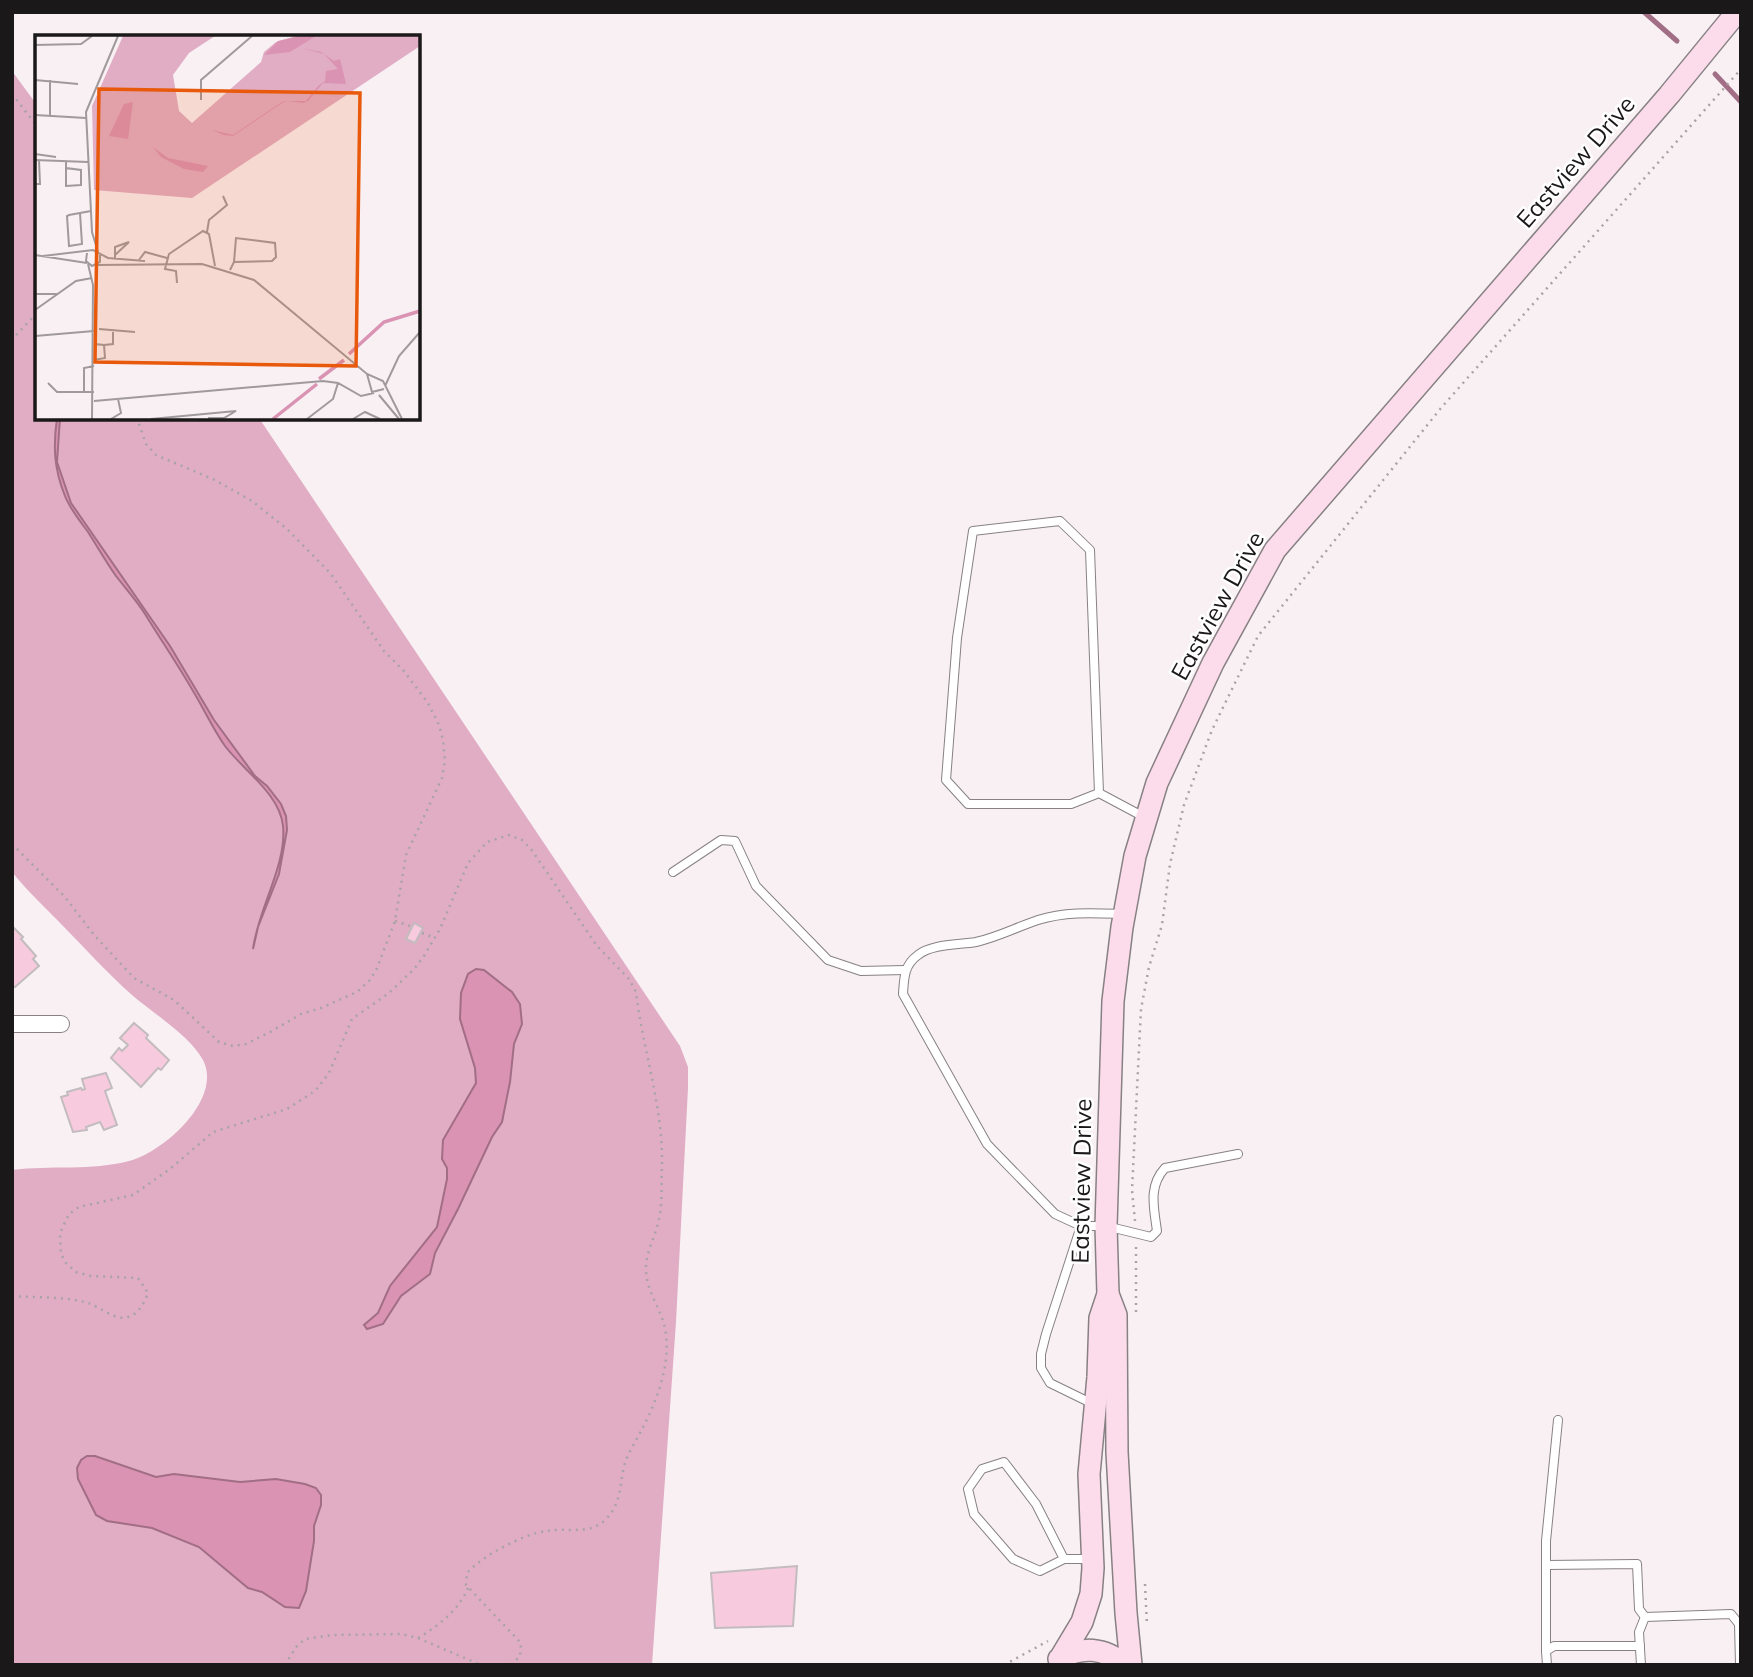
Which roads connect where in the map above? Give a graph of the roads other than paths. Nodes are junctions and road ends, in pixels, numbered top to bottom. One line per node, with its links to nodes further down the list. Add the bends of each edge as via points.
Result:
1 (1737, 12): 3 (street, Eastview Drive, via 1275,550 1213,663 1157,782)
2 (1099, 793): 2 (lane, via 1090,551 1060,521 973,531 957,638 946,780 968,804 1071,804); 3 (lane)
3 (1146, 819): 5 (street, Eastview Drive)
4 (673, 872): 6 (lane, via 721,839 735,841 756,886 828,960 861,971)
5 (1124, 915): 6 (lane, via 1085,912 1048,918 999,936 919,954); 11 (street, Eastview Drive, via 1113,1001)
6 (905, 970): 10 (lane, via 903,993 986,1144 1055,1214)
7 (12, 1024): 8 (street)
8 (61, 1024)
9 (1238, 1154): 11 (lane, via 1164,1168 1157,1176 1152,1201 1157,1231 1151,1237)
10 (1081, 1226): 11 (lane); 13 (lane, via 1046,1334 1041,1368 1050,1383)
11 (1106, 1226): 12 (street, Eastview Drive)
12 (1108, 1294): 13 (street, Eastview Drive, via 1100,1318); 23 (street, Eastview Drive, via 1116,1315 1117,1452)
13 (1095, 1405): 16 (street, Eastview Drive, via 1089,1474)
14 (1558, 1420): 17 (lane)
15 (1064, 1559): 15 (lane, via 1036,1504 1004,1462 982,1469 968,1489 974,1514 1013,1559 1040,1571); 16 (lane)
16 (1092, 1559): 21 (street, Eastview Drive, via 1089,1605)
17 (1546, 1564): 18 (lane, via 1637,1564 1639,1609); 20 (lane)
18 (1645, 1617): 19 (lane); 26 (lane, via 1731,1614 1739,1624)
19 (1640, 1646): 20 (lane, via 1554,1646); 25 (lane)
20 (1546, 1651): 24 (lane)
21 (1056, 1661): 22 (street, via 1093,1649)
22 (1124, 1665)
23 (1130, 1665)
24 (1547, 1665)
25 (1641, 1665)
26 (1740, 1665)

